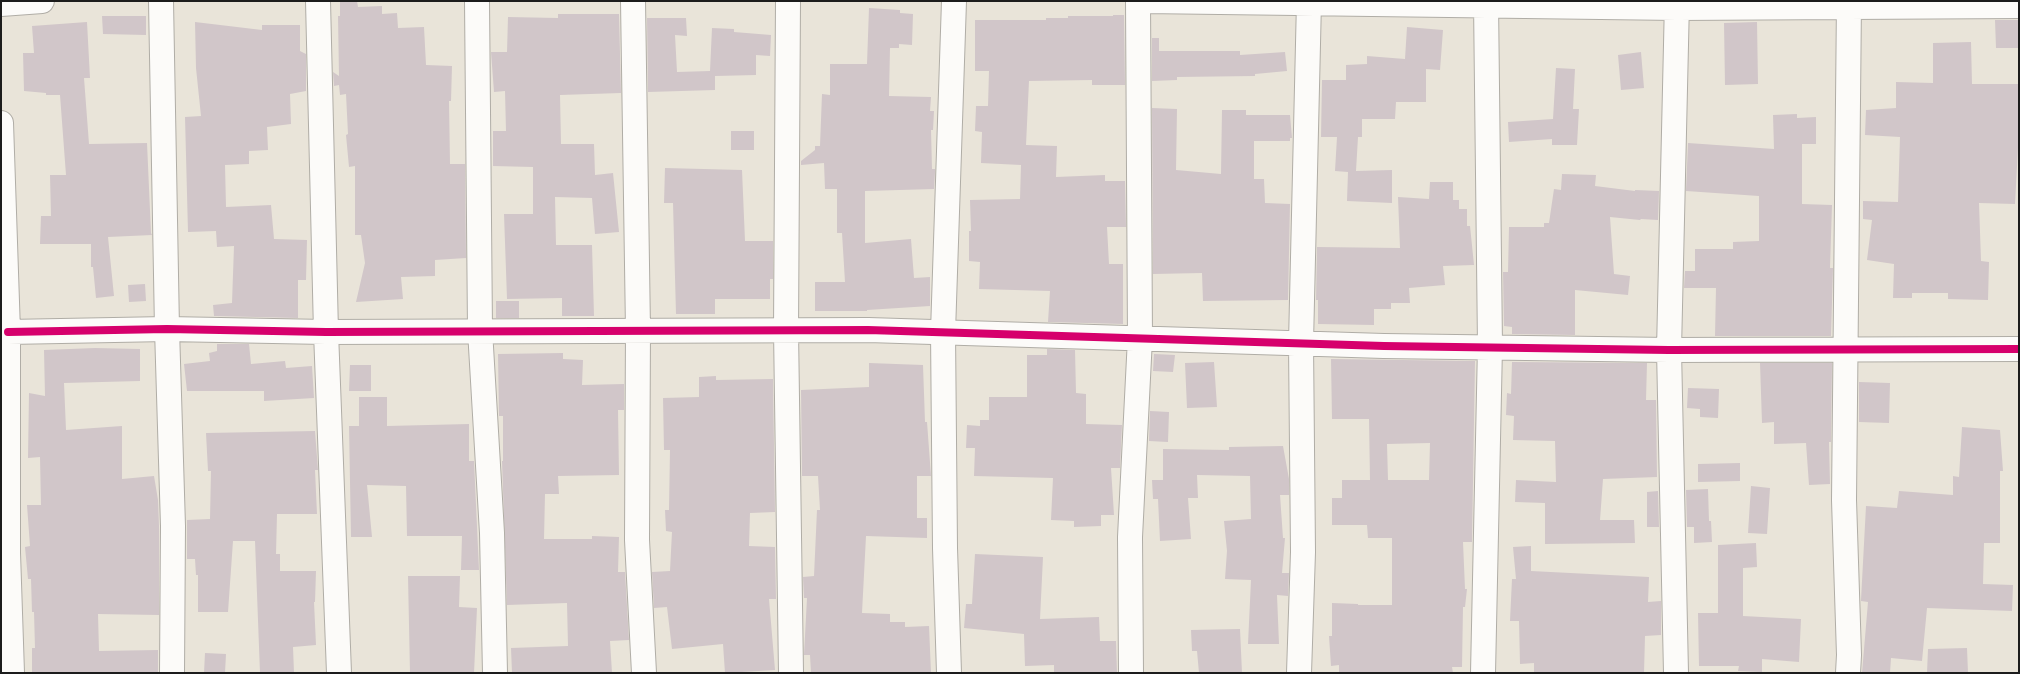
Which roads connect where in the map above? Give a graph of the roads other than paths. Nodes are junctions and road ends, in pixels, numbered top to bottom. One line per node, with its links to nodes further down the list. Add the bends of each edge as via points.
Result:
1 (42, 1): 12 (street)
2 (161, 1): 17 (street)
3 (318, 1): 22 (street)
4 (476, 1): 18 (street)
5 (633, 1): 19 (street)
6 (788, 1): 20 (street)
7 (954, 1): 23 (street)
8 (1138, 1): 24 (street)
9 (1144, 1): 10 (street)
10 (1309, 2): 11 (street); 25 (street)
11 (1486, 3): 14 (street); 26 (street)
12 (1, 4)
13 (1849, 4): 14 (street); 15 (street); 27 (street)
14 (1677, 5): 29 (street)
15 (2019, 6)
16 (1, 123): 21 (street)
17 (167, 329): 21 (street); 22 (street); 31 (street, via 173,526)
18 (480, 330): 19 (street); 22 (street); 33 (street, via 492,532)
19 (638, 330): 20 (street); 34 (street, via 637,540)
20 (786, 330): 23 (street); 35 (street)
21 (8, 332): 30 (street, via 8,553)
22 (326, 332): 32 (street)
23 (944, 332): 24 (street); 36 (street)
24 (1140, 338): 25 (street); 37 (street, via 1130,537)
25 (1301, 343): 26 (street); 38 (street, via 1303,552)
26 (1490, 346): 29 (street); 39 (street)
27 (1845, 348): 28 (street); 29 (street); 41 (street)
28 (2019, 349)
29 (1669, 350): 40 (street)
30 (12, 673)
31 (172, 673)
32 (339, 673)
33 (495, 673)
34 (644, 673)
35 (791, 673)
36 (949, 673)
37 (1131, 673)
38 (1299, 673)
39 (1483, 673)
40 (1676, 673)
41 (1848, 673)

